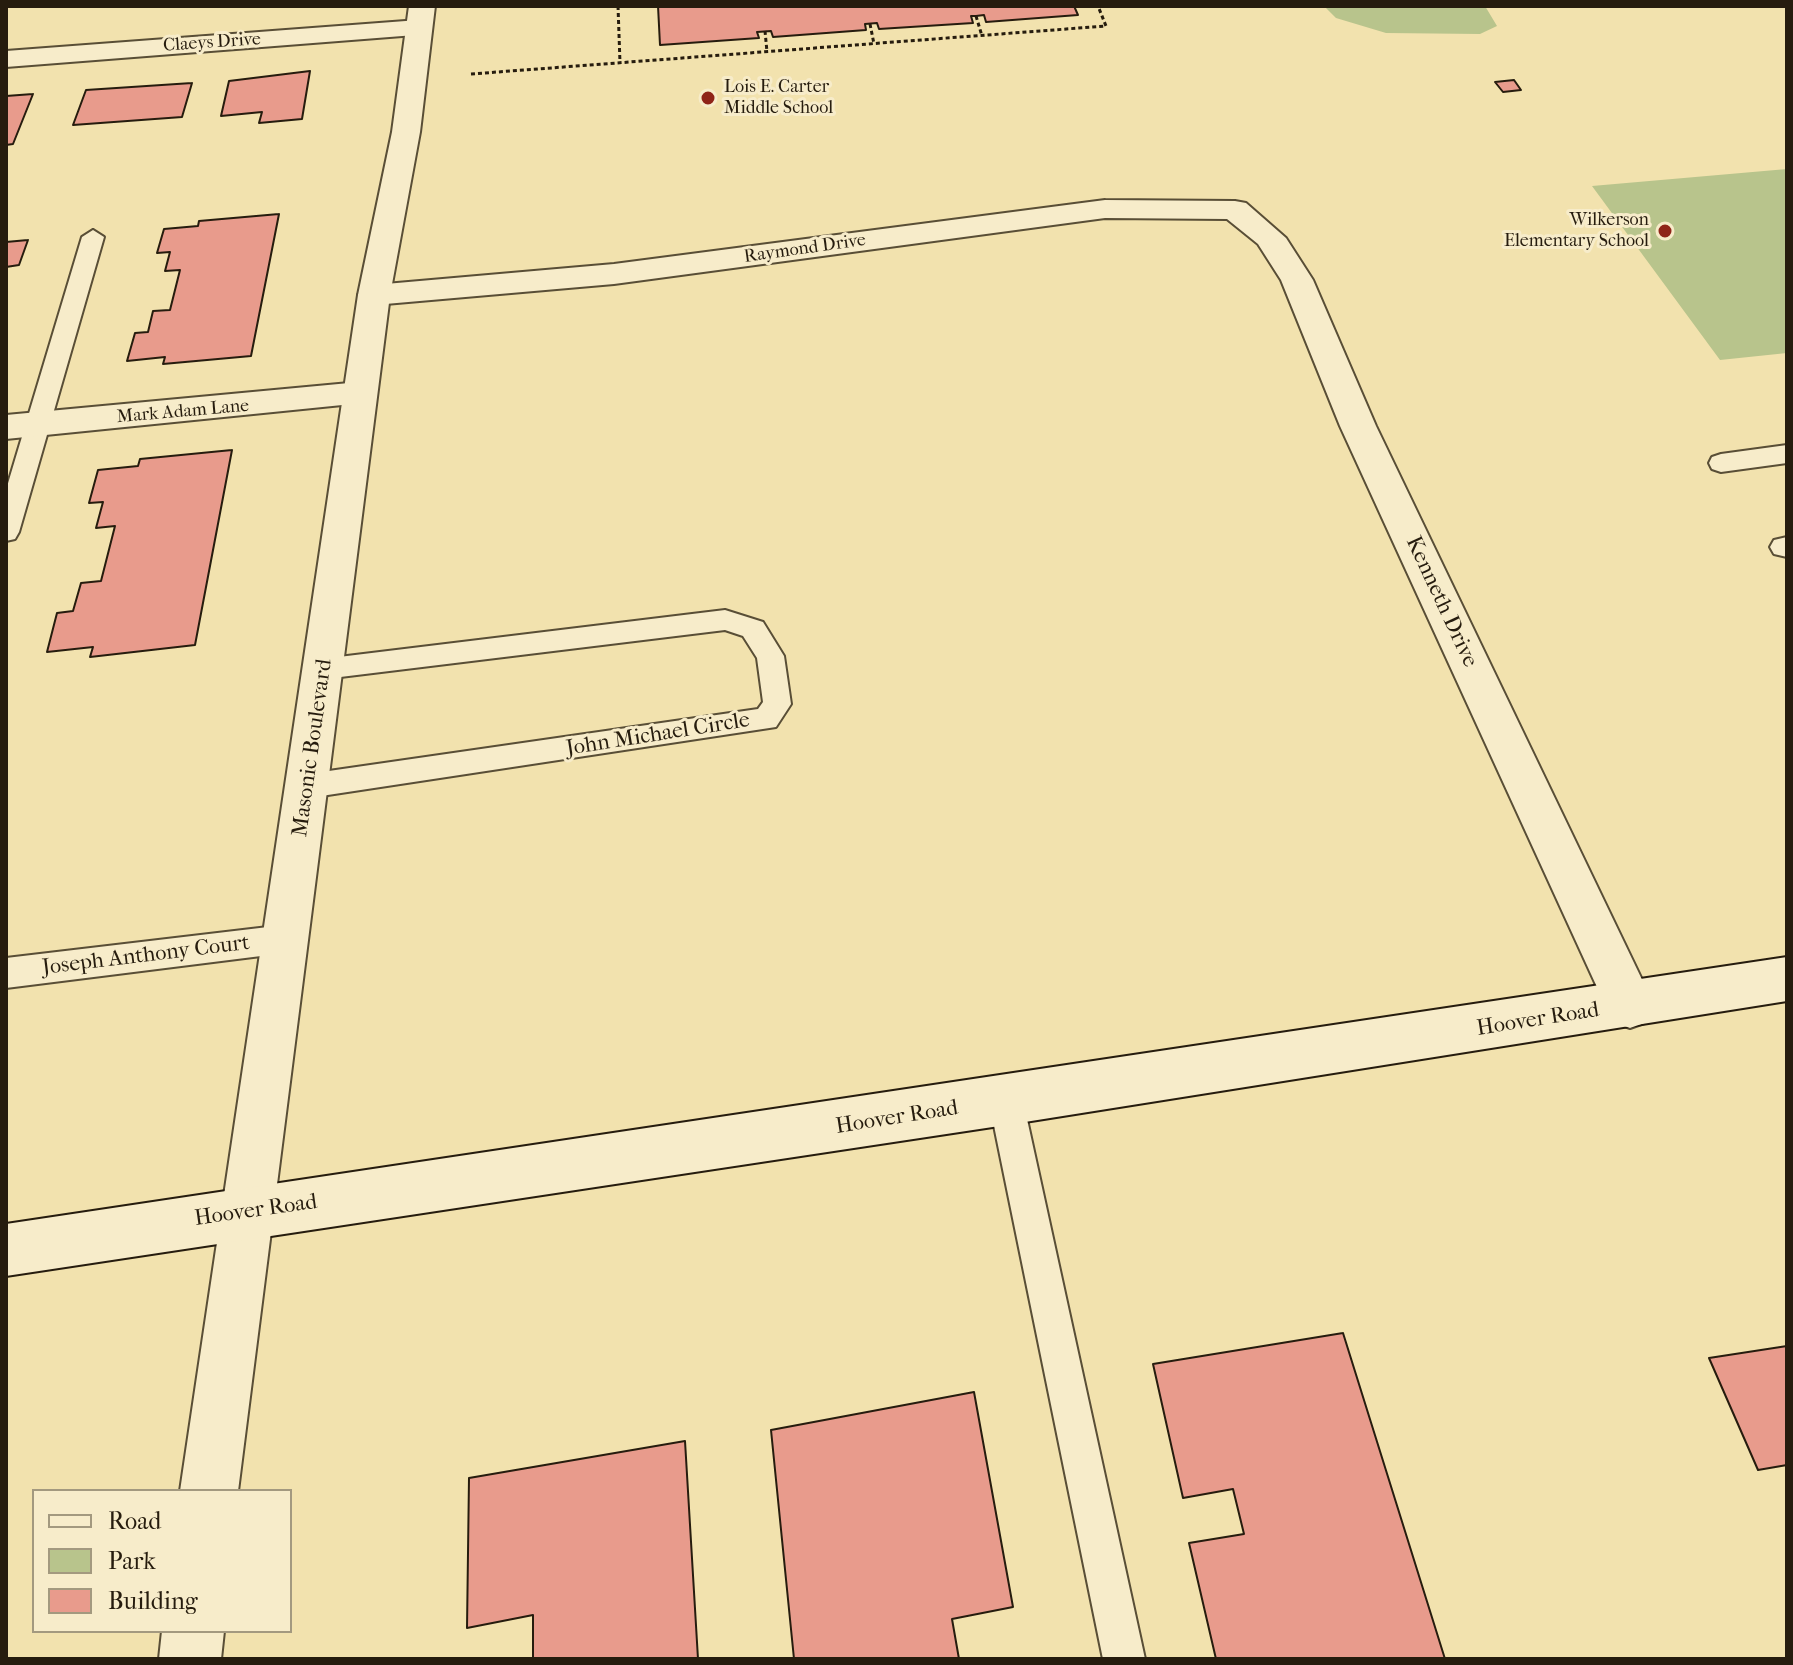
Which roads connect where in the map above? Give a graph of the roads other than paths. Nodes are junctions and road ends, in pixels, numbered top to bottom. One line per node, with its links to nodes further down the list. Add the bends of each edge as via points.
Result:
1 (420, 17): 2 (street, Claeys Drive); 5 (street, Masonic Boulevard, via 406,132)
2 (6, 59)
3 (1235, 210): 5 (street, Raymond Drive, via 1105,209 614,274); 16 (street, Kenneth Drive, via 1270,238 1297,280 1358,426)
4 (93, 237): 7 (lane)
5 (374, 295): 6 (street, Masonic Boulevard)
6 (360, 394): 7 (street, Mark Adam Lane); 11 (street, Masonic Boulevard)
7 (22, 425): 10 (lane)
8 (1787, 454): 9 (lane)
9 (1721, 463)
10 (6, 532)
11 (324, 668): 12 (street, Masonic Boulevard); 12 (lane, John Michael Circle, via 725,620 753,629 770,656 777,704 766,719)
12 (308, 786): 13 (street, Masonic Boulevard)
13 (285, 939): 14 (lane, Joseph Anthony Court); 18 (street, Masonic Boulevard)
14 (6, 973)
15 (1787, 979): 16 (street, Hoover Road)
16 (1630, 1006): 17 (street, Hoover Road)
17 (1006, 1101): 18 (street, Hoover Road); 23 (lane)
18 (245, 1212): 19 (street, Hoover Road); 20 (street, Masonic Boulevard)
19 (6, 1250)
20 (209, 1489)
21 (193, 1633): 22 (street)
22 (190, 1659)
23 (1124, 1659)

